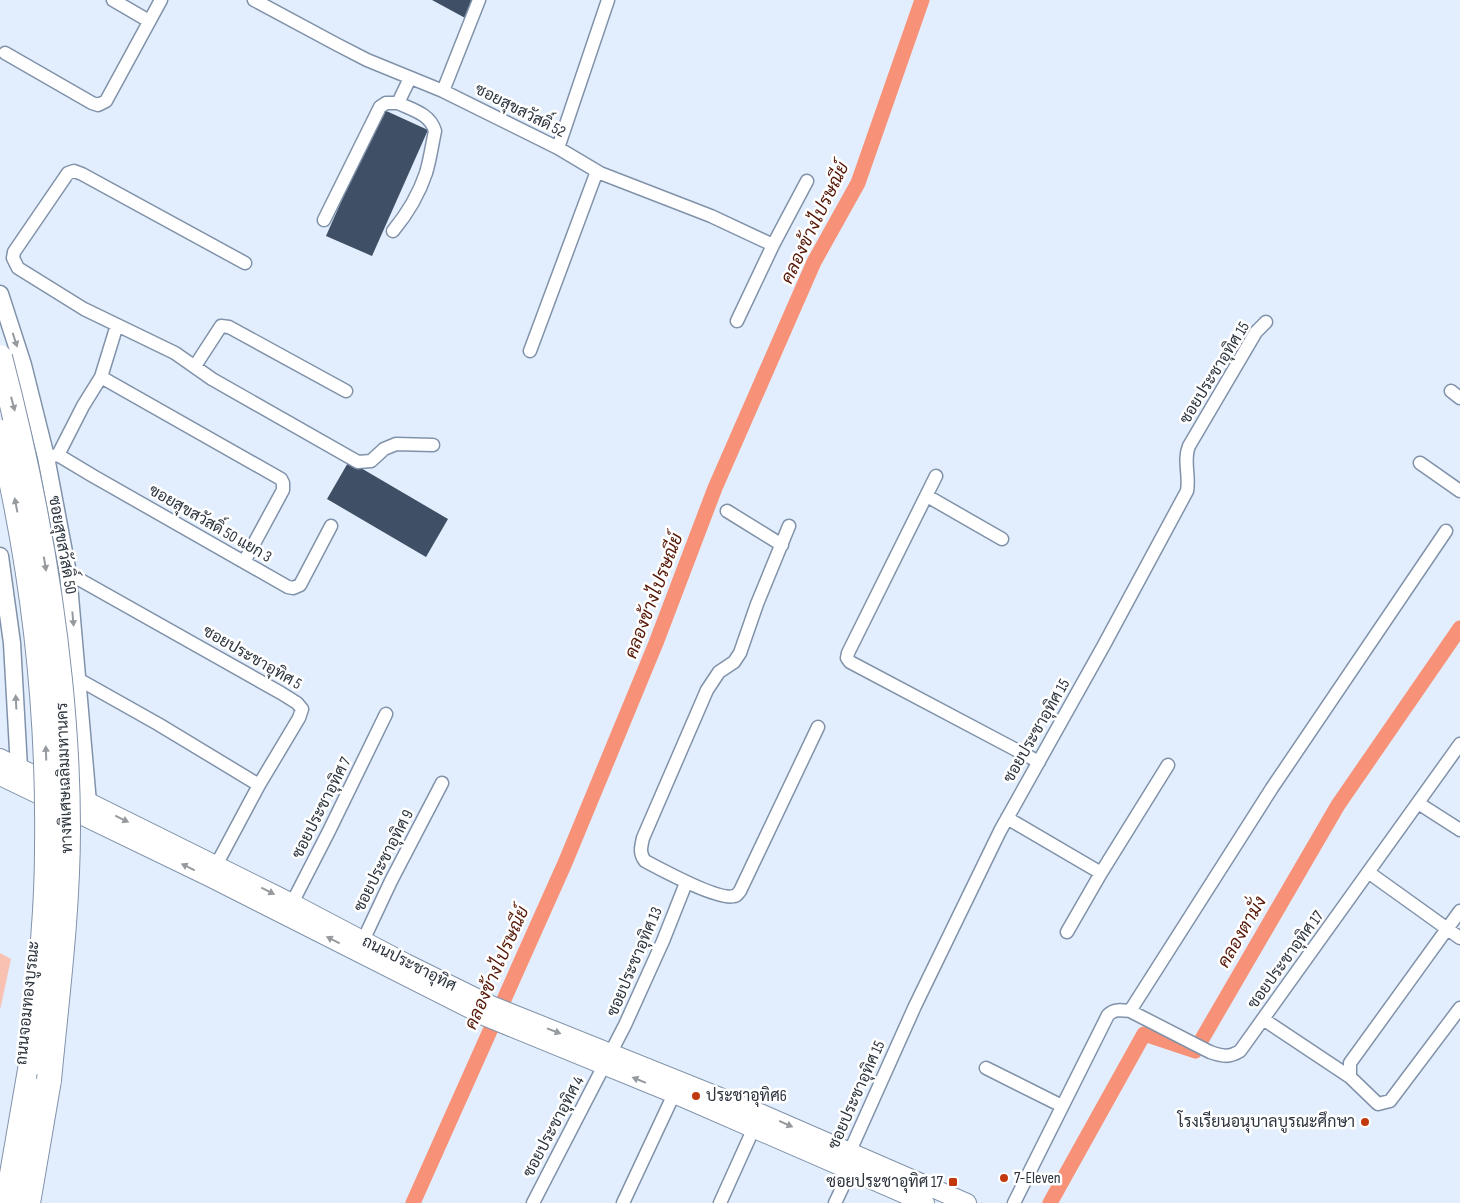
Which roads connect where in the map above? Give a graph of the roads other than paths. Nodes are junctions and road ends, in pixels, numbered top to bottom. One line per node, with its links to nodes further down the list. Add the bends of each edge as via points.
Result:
1 (113, 0): 6 (street)
2 (161, 0): 6 (street)
3 (254, 0): 8 (street, ซอยสุขสวัสดิ์ 52, via 336,44)
4 (479, 0): 9 (street)
5 (608, 0): 11 (street)
6 (148, 21): 7 (street, via 106,101 98,105)
7 (5, 53)
8 (410, 78): 9 (street, ซอยสุขสวัสดิ์ 52); 10 (street)
9 (443, 91): 11 (street, ซอยสุขสวัสดิ์ 52)
10 (398, 103): 14 (street, via 380,106); 15 (street, via 428,117 435,131 418,193)
11 (558, 148): 12 (street, ซอยสุขสวัสดิ์ 52)
12 (597, 171): 16 (street, ซอยสุขสวัสดิ์ 52, via 711,216); 22 (street)
13 (807, 180): 16 (street)
14 (324, 220)
15 (393, 231)
16 (773, 245): 19 (street)
17 (245, 263): 21 (street, via 82,174 68,172 14,252 14,262 18,268 54,291)
18 (0, 294): 29 (street, ซอยสุขสวัสดิ์ 50, one-way to 29)
19 (737, 321)
20 (1266, 322): 49 (street, ซอยประชาอุทิศ 15, via 1256,332 1189,446 1186,452 1187,491)
21 (117, 325): 24 (street); 25 (street)
22 (530, 351)
23 (0, 357): 82 (highway, ทางพิเศษเฉลิมมหานคร, one-way to 82, bridge, via 24,452 40,535 66,747 68,870 62,948 49,1080)
24 (195, 366): 26 (street, via 221,326 229,327); 28 (street, via 212,379 358,462 370,461 396,444)
25 (101, 377): 29 (street); 41 (street, via 281,479 283,490)
26 (346, 391)
27 (0, 432): 80 (highway, ทางพิเศษเฉลิมมหานคร, one-way to 27, bridge, via 31,1064 48,851 45,734 34,615)
28 (433, 445)
29 (52, 456): 41 (street, ฃอยสุขสวัสดิ์ 50 แยก 3); 42 (street, ซอยสุขสวัสดิ์ 50)
30 (1420, 463): 32 (street)
31 (936, 476): 33 (street)
32 (1460, 491)
33 (927, 496): 38 (street); 49 (street, via 848,658 850,662)
34 (728, 511): 39 (street)
35 (331, 526): 41 (street, ฃอยสุขสวัสดิ์ 50 แยก 3, via 300,585 293,588)
36 (789, 526): 39 (street)
37 (1446, 531): 71 (street, via 1272,788)
38 (1002, 539)
39 (782, 545): 63 (street, via 740,653 734,662 719,672 707,690 640,848 646,860)
40 (0, 556): 43 (street)
41 (244, 562)
42 (68, 573): 44 (street, ซอยสุขสวัสดิ์ 50, one-way to 44); 54 (street, ซอยประชาอุทิศ 5, via 297,703 302,709 299,718)
43 (6, 640): 51 (street, one-way to 43)
44 (78, 679): 54 (street); 55 (street, ซอยสุขสวัสดิ์ 50)
45 (386, 714): 64 (street, ซอยประชาอุทิศ 7)
46 (818, 727): 63 (street, via 740,892 726,896)
47 (1460, 744): 56 (street, ซอยประชาอุทิศ 17)
48 (0, 758): 51 (main road, ถนนประชาอุทิศ)
49 (1039, 762): 58 (street, ซอยประชาอุทิศ 15)
50 (1168, 765): 62 (street)
51 (19, 768): 55 (main road, ถนนประชาอุทิศ)
52 (0, 776): 57 (main road, ถนนประชาอุทิศ)
53 (442, 784): 69 (street, ซอยประชาอุทิศ 9)
54 (259, 785): 60 (street, ซอยประชาอุทิศ 5)
55 (88, 803): 60 (main road, ถนนประชาอุทิศ, one-way to 60)
56 (1418, 803): 59 (street); 61 (street, ซอยประชาอุทิศ 17)
57 (58, 805): 60 (main road, ถนนประชาอุทิศ, one-way to 57); 81 (street, ถนนจอมทองบูรณะ, via 56,885 41,1057)
58 (1006, 818): 62 (street); 79 (street, ซอยประชาอุทิศ 15, via 915,1006)
59 (1460, 830)
60 (212, 871): 64 (main road, ถนนประชาอุทิศ)
61 (1368, 872): 66 (street); 72 (street, ซอยประชาอุทิศ 17)
62 (1101, 873): 67 (street)
63 (686, 882): 73 (street, ซอยประชาอุทิศ 13)
64 (288, 910): 69 (main road, ถนนประชาอุทิศ)
65 (1460, 911): 66 (street)
66 (1447, 929): 68 (street); 75 (street, via 1350,1063)
67 (1067, 932)
68 (1460, 938)
69 (360, 947): 73 (main road, ถนนประชาอุทิศ, via 488,1011)
70 (1460, 1008): 75 (street, via 1390,1101 1378,1104)
71 (1130, 1011): 72 (street, ซอยประชาอุทิศ 17, via 1222,1056 1233,1056 1240,1051); 77 (street, via 1117,1010 1108,1015)
72 (1263, 1019): 75 (street)
73 (608, 1059): 76 (main road, ถนนประชาอุทิศ, one-way to 73); 78 (main road, ถนนประชาอุทิศ); 83 (street, ซอยประชาอุทิศ 4)
74 (986, 1068): 77 (street)
75 (1350, 1077)
76 (674, 1094): 78 (main road, ถนนประชาอุทิศ); 84 (street)
77 (1062, 1106): 89 (street)
78 (757, 1120): 79 (main road, ถนนประชาอุทิศ); 85 (street)
79 (850, 1161): 86 (street, ซอยประชาอุทิศ 15); 87 (main road, ถนนประชาอุทิศ); 88 (main road, ถนนประชาอุทิศ)
80 (7, 1203)
81 (16, 1203)
82 (28, 1203)
83 (533, 1203)
84 (622, 1203)
85 (720, 1203)
86 (835, 1203)
87 (925, 1203)
88 (967, 1203)
89 (1014, 1203)

